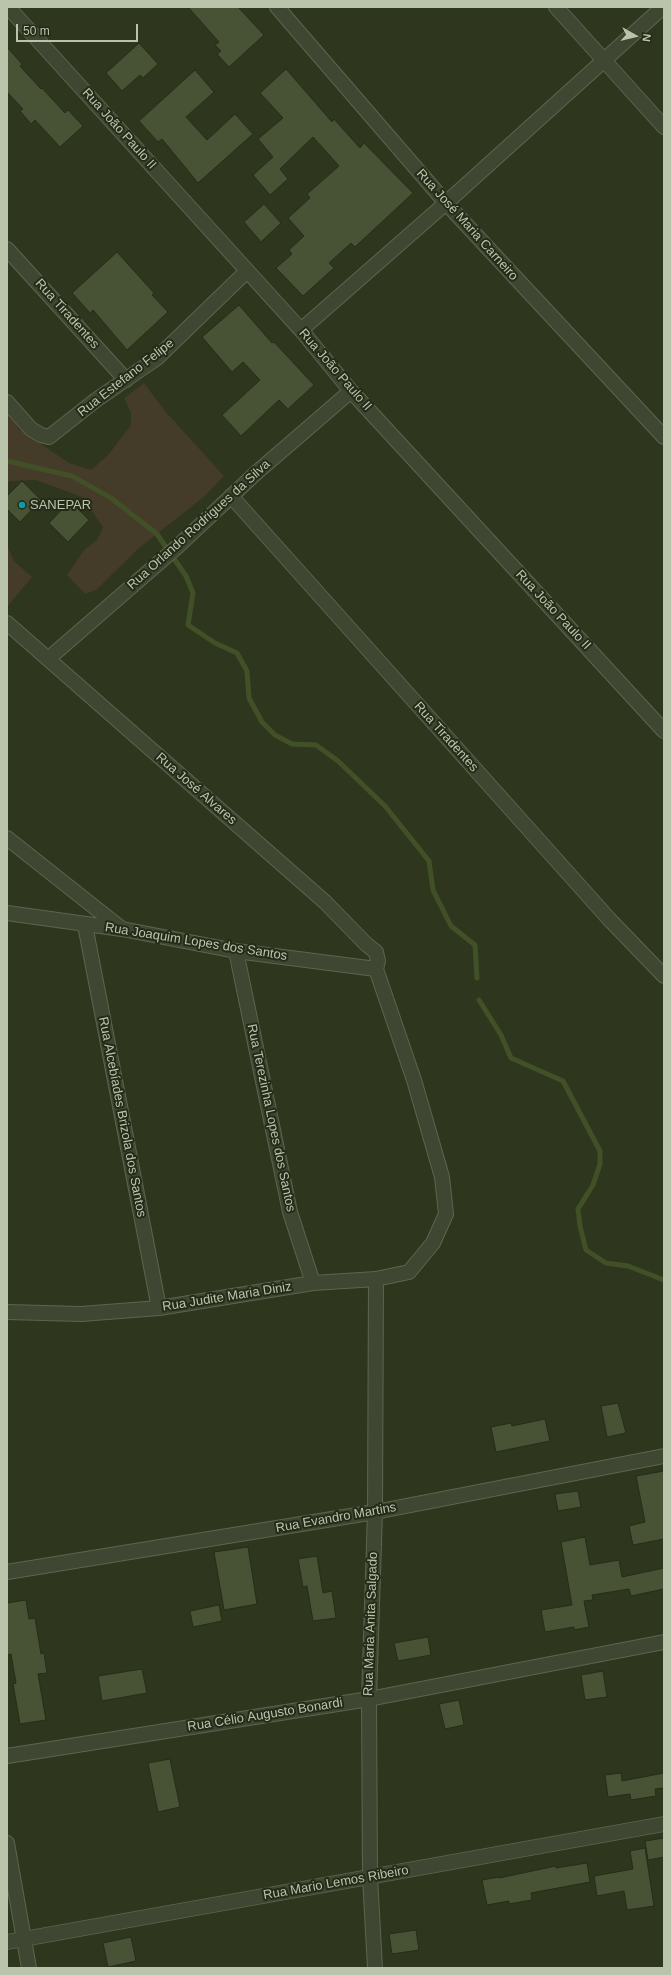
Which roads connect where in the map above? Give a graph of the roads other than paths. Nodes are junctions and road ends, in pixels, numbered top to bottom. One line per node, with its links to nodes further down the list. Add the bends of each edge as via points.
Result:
1 (8, 7): 9 (street, Rua João Paulo II)
2 (276, 7): 7 (street, Rua José Maria Carneiro)
3 (556, 7): 5 (street)
4 (663, 7): 5 (street)
5 (604, 61): 6 (street); 7 (street)
6 (664, 127)
7 (446, 203): 10 (street); 14 (street, Rua José Maria Carneiro)
8 (7, 249): 11 (street, Rua Tiradentes)
9 (247, 271): 10 (street, Rua João Paulo II); 11 (street, Rua Estefano Felipe, via 156,358)
10 (301, 330): 12 (street, Rua João Paulo II)
11 (126, 380): 13 (street, Rua Estefano Felipe, via 49,437 36,432)
12 (351, 391): 15 (street, Rua Orlando Rodrigues da Silva); 18 (street, Rua João Paulo II)
13 (7, 402)
14 (664, 437)
15 (230, 496): 17 (street, Rua Orlando Rodrigues da Silva, via 177,547); 25 (street, Rua Tiradentes, via 609,919)
16 (7, 623): 17 (street, Rua José Alvares)
17 (48, 659): 24 (street, Rua José Alvares, via 325,902 376,952)
18 (664, 731)
19 (7, 838): 22 (street)
20 (7, 913): 21 (street, Rua Joaquim Lopes dos Santos)
21 (85, 925): 22 (street, Rua Joaquim Lopes dos Santos); 29 (street, Rua Alcebíades Brizola dos Santos)
22 (122, 930): 23 (street, Rua Joaquim Lopes dos Santos)
23 (236, 951): 24 (street, Rua Joaquim Lopes dos Santos); 28 (street, Rua Terezinha Lopes dos Santos, via 290,1212)
24 (377, 965): 26 (street, Rua José Alvares, via 442,1177 446,1214)
25 (664, 976)
26 (433, 1242): 27 (street, Rua Judite Maria Diniz, via 409,1272)
27 (376, 1279): 28 (street, Rua Judite Maria Diniz); 32 (street, Rua Maria Anita Salgado)
28 (313, 1283): 29 (street, Rua Judite Maria Diniz)
29 (159, 1308): 30 (street, Rua Judite Maria Diniz, via 81,1314)
30 (7, 1312)
31 (664, 1456): 32 (street, Rua Evandro Martins)
32 (375, 1512): 33 (street, Rua Evandro Martins); 35 (street, Rua Maria Anita Salgado)
33 (7, 1572)
34 (664, 1642): 35 (street, Rua Célio Augusto Bonardi)
35 (369, 1699): 36 (street, Rua Célio Augusto Bonardi); 39 (street, Rua Maria Anita Salgado)
36 (7, 1756)
37 (664, 1824): 39 (street, Rua Mario Lemos Ribeiro)
38 (7, 1842): 40 (street)
39 (370, 1877): 40 (street, Rua Mario Lemos Ribeiro); 43 (street, Rua Maria Anita Salgado)
40 (23, 1939): 41 (street, Rua Mario Lemos Ribeiro); 42 (street)
41 (7, 1942)
42 (29, 1968)
43 (375, 1968)

